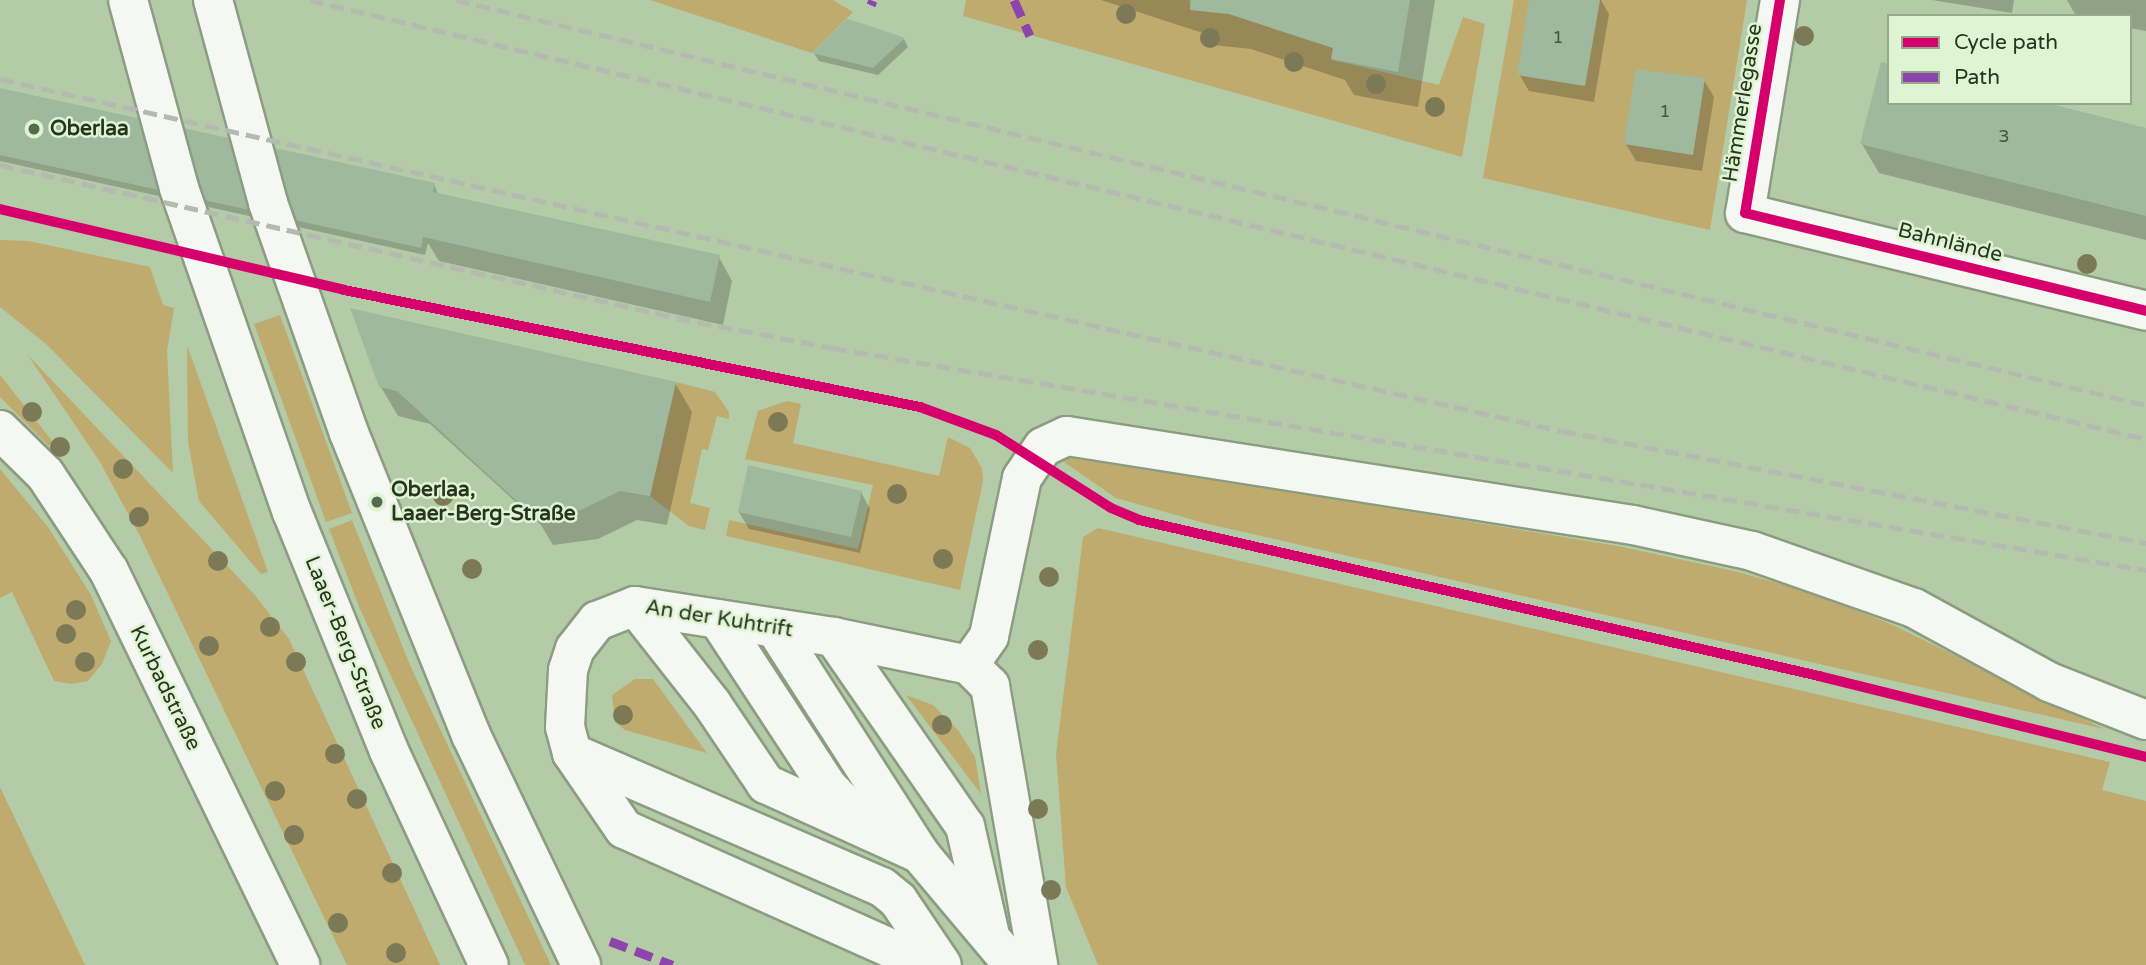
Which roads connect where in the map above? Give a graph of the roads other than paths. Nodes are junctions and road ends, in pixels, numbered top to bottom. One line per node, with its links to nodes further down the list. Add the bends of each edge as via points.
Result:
1 (128, 0): 18 (main road, Laaer-Berg-Straße, via 179,188 220,312 349,658)
2 (213, 0): 19 (main road, via 268,203 314,334 471,735)
3 (1780, 0): 4 (main road, Hämmerlegasse)
4 (1745, 213): 5 (main road, Bahnlände)
5 (2146, 311)
6 (0, 430): 17 (main road, Kurbadstraße, via 45,474 109,571)
7 (635, 606): 8 (main road, An der Kuhtrift); 13 (main road, An der Kuhtrift, via 597,621 575,649 568,670 565,727); 14 (main road, via 712,704 766,784)
8 (718, 619): 9 (main road, An der Kuhtrift); 14 (main road, via 828,787)
9 (775, 628): 10 (main road, An der Kuhtrift); 15 (main road)
10 (834, 637): 11 (main road, An der Kuhtrift); 16 (main road, via 965,826)
11 (969, 665): 12 (main road, via 989,636 1022,478 1043,447 1067,436 1633,525 1752,551 1914,608 2049,682); 23 (main road, via 990,686)
12 (2146, 720)
13 (572, 753): 20 (main road, An der Kuhtrift, via 624,829); 21 (main road, via 635,776 882,887 898,900)
14 (874, 835): 15 (main road)
15 (920, 854): 16 (main road)
16 (989, 934): 22 (main road)
17 (300, 965)
18 (489, 965)
19 (581, 965)
20 (928, 965)
21 (942, 965)
22 (1013, 965)
23 (1038, 965)

